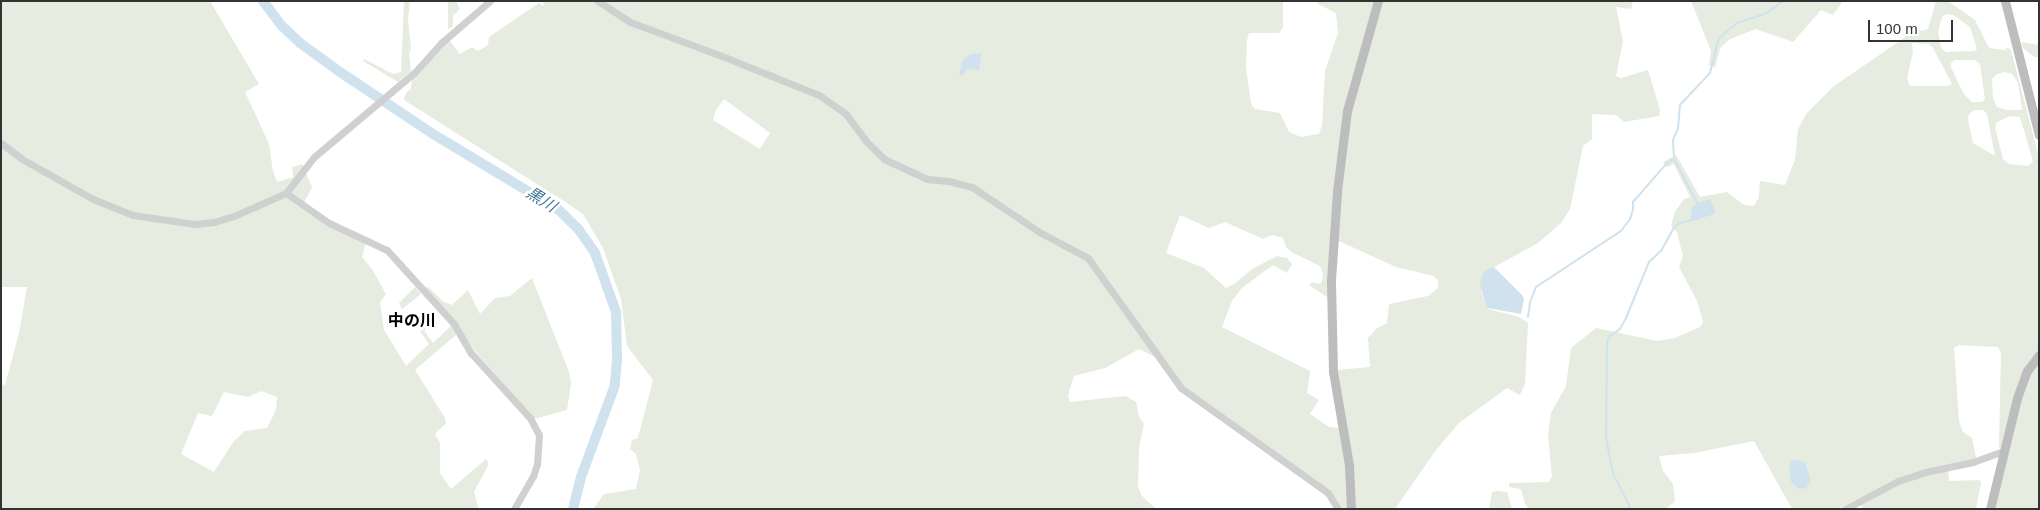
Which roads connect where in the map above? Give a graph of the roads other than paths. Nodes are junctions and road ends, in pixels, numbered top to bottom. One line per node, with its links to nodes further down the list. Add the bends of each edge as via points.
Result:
1 (490, 1): 7 (street, via 398,86 314,156)
2 (598, 1): 11 (street, via 630,22 819,95 845,113 884,159 927,179 972,187 1040,233 1088,258 1181,388 1328,493)
3 (1378, 1): 12 (street, via 1347,111 1331,280 1333,370 1349,465)
4 (2005, 1): 5 (street)
5 (2039, 135)
6 (1, 144): 7 (street, via 93,199 122,212 148,218 195,224 214,222)
7 (286, 193): 10 (street, via 329,223 391,254 454,324 472,352 530,418 539,435 537,464)
8 (2039, 355): 9 (street, via 2016,398)
9 (2004, 451): 13 (street, via 1898,480); 14 (street)
10 (514, 509)
11 (1338, 509)
12 (1351, 509)
13 (1845, 509)
14 (1990, 509)

